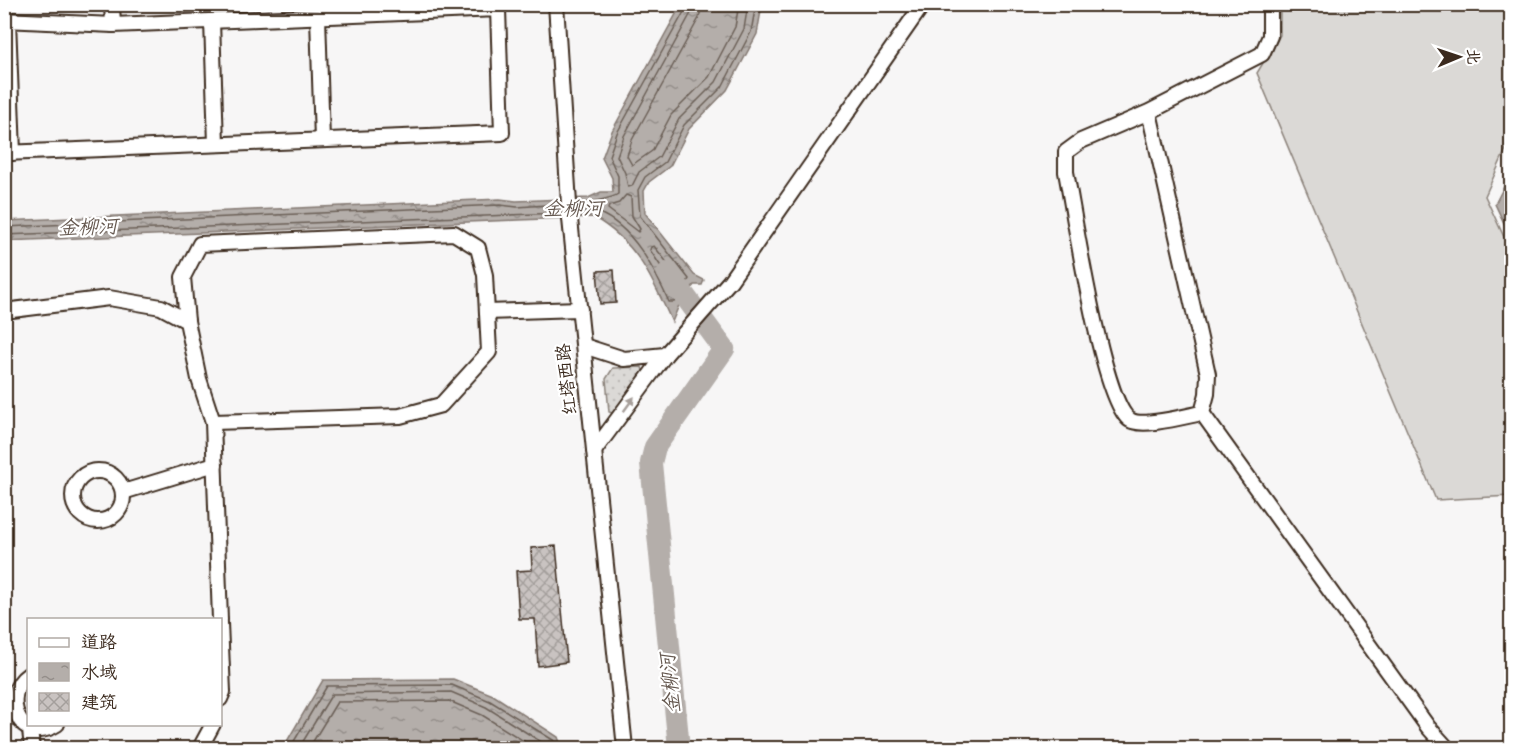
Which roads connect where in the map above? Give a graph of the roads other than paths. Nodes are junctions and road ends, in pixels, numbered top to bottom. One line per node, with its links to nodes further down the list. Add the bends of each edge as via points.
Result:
1 (112, 4): 8 (street)
2 (556, 4): 13 (street, 红塔西路)
3 (923, 4): 18 (street, via 730,281)
4 (1270, 4): 9 (street, via 1270,36 1262,54)
5 (318, 17): 7 (street); 10 (street); 10 (street, via 498,9 502,122 502,133)
6 (6, 20): 8 (street); 12 (street)
7 (212, 21): 8 (street); 11 (street)
8 (113, 25)
9 (1149, 112): 19 (street, via 1208,374 1208,394); 19 (street, via 1081,141 1066,152 1066,172 1098,343 1120,410 1130,420 1141,423)
10 (322, 140): 11 (street)
11 (216, 144): 12 (street)
12 (9, 153)
13 (580, 309): 15 (street); 17 (street, 红塔西路)
14 (4, 311): 16 (street, via 109,298 161,307)
15 (487, 312): 16 (street, via 485,275 478,248 454,233 200,244 183,277); 20 (street, via 489,352 441,405 400,416)
16 (187, 321): 20 (street)
17 (584, 346): 18 (street, via 624,359); 21 (street, 红塔西路)
18 (665, 355): 21 (street, one-way to 18)
19 (1202, 413): 34 (street)
20 (213, 422): 22 (street)
21 (594, 451): 33 (street, 红塔西路)
22 (215, 464): 23 (street); 24 (street)
23 (123, 492)
24 (220, 618)
25 (222, 668): 27 (street)
26 (27, 676): 30 (street, via 16,685 10,702 16,719)
27 (222, 694)
28 (52, 726): 30 (street)
29 (212, 726): 32 (street)
30 (30, 730): 31 (street)
31 (32, 748)
32 (200, 748)
33 (625, 748)
34 (1447, 748)

